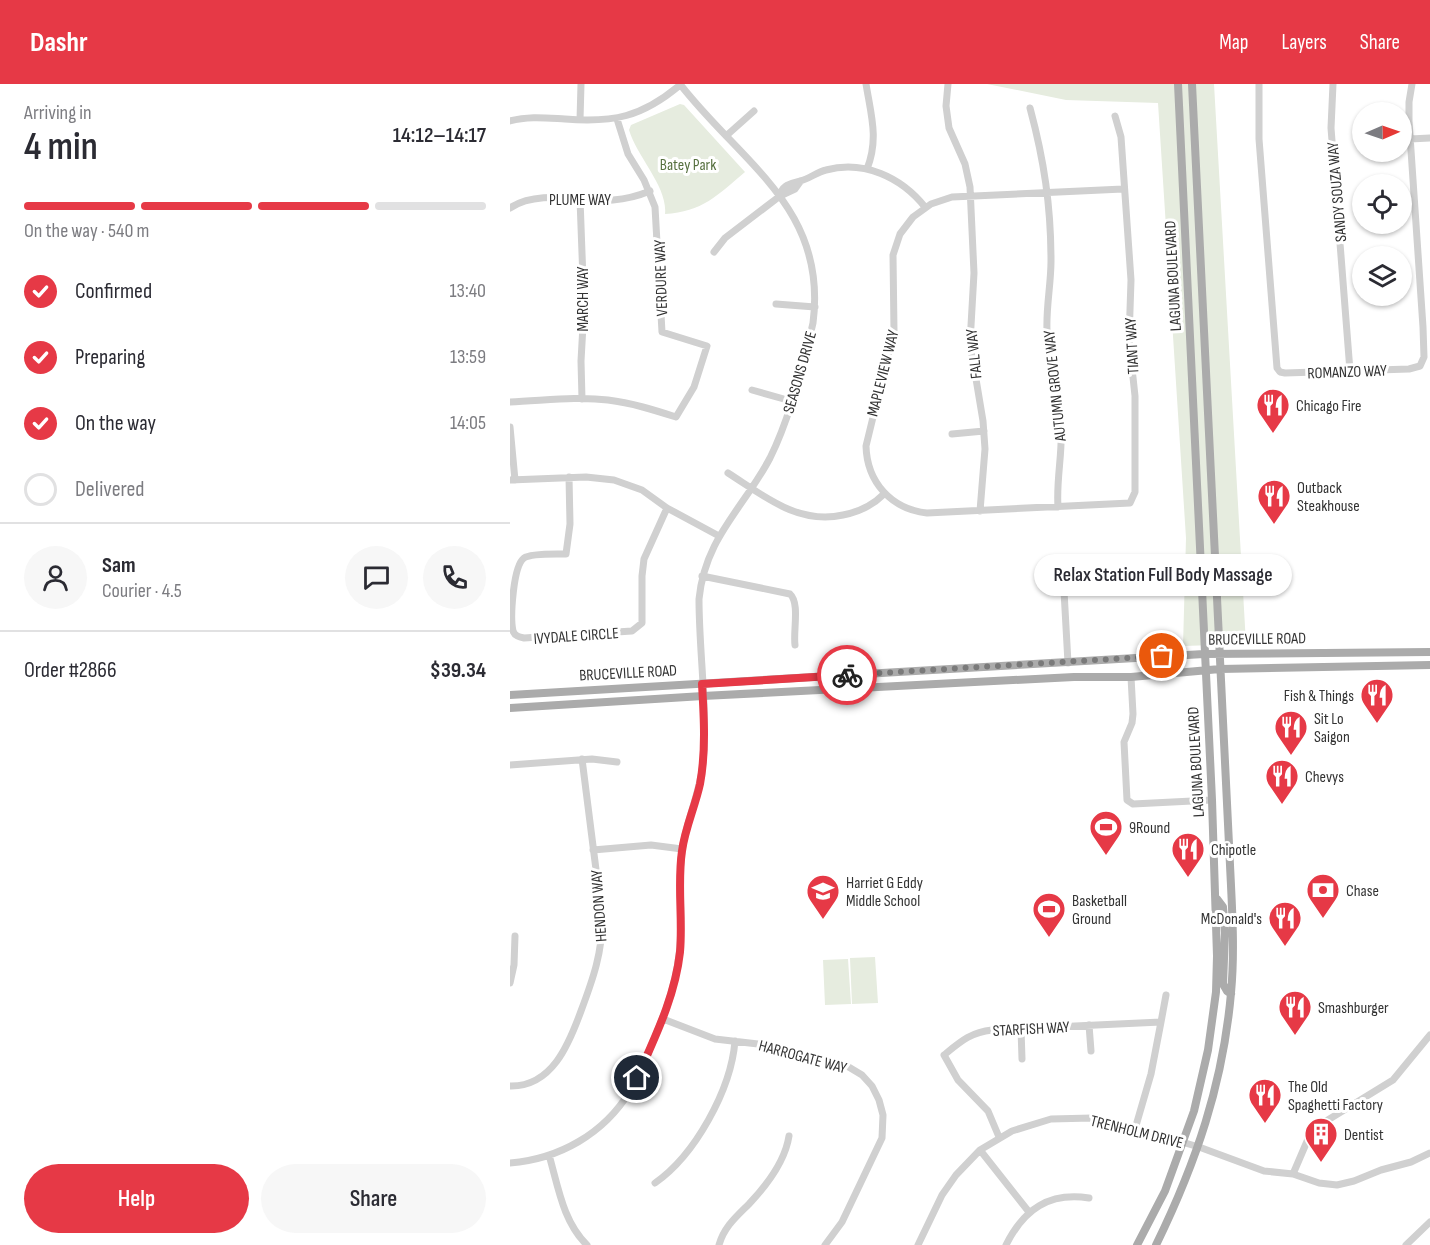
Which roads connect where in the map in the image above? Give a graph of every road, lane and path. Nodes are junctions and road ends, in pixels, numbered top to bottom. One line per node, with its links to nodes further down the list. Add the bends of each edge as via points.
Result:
1 (581, 84): 16 (street)
2 (866, 84): 21 (street, via 874,139)
3 (948, 84): 26 (street, FALL WAY, via 948,121 967,171)
4 (1178, 84): 53 (main road, LAGUNA BOULEVARD)
5 (1192, 84): 57 (main road, LAGUNA BOULEVARD)
6 (1259, 84): 34 (street, ROMANZO WAY, via 1259,139 1277,368 1285,373)
7 (1333, 84): 34 (street, SANDY SOUZA WAY, via 1331,128)
8 (1412, 84): 10 (street, ROMANZO WAY)
9 (680, 85): 14 (street, via 652,106); 17 (street, SEASONS DRIVE)
10 (1409, 102)
11 (1030, 108): 24 (street, AUTUMN GROVE WAY)
12 (754, 111): 17 (street)
13 (1116, 116): 22 (street, TIANT WAY)
14 (617, 119): 16 (street); 23 (street, VERDURE WAY, via 628,154)
15 (510, 120): 16 (street)
16 (580, 120)
17 (726, 136): 25 (street, SEASONS DRIVE)
18 (1430, 138): 19 (street)
19 (1412, 139)
20 (1412, 162): 33 (street, ROMANZO WAY)
21 (867, 169): 25 (street, via 827,170 789,184); 28 (street, via 902,184)
22 (1123, 189): 24 (street, MAPLEVIEW WAY); 47 (street, TIANT WAY, via 1135,396 1135,492)
23 (650, 191): 27 (street, PLUME WAY, via 620,199); 36 (street, VERDURE WAY, via 658,223 662,332 707,346 704,362 676,417 630,404)
24 (1048, 192): 26 (street, MAPLEVIEW WAY); 48 (street, AUTUMN GROVE WAY, via 1048,345 1061,425)
25 (780, 196): 30 (street, via 725,238); 32 (street, SEASONS DRIVE, via 798,224 810,254)
26 (970, 196): 28 (street, MAPLEVIEW WAY, via 945,199); 40 (street, FALL WAY, via 974,273 970,343)
27 (580, 199): 29 (street, PLUME WAY, via 536,200); 36 (street, MARCH WAY)
28 (925, 207): 46 (street, MAPLEVIEW WAY, via 908,222 894,248 894,331 866,439 869,470)
29 (510, 208)
30 (714, 252)
31 (776, 304): 32 (street)
32 (815, 307): 37 (street, SEASONS DRIVE, via 810,339)
33 (1426, 327): 34 (street, ROMANZO WAY, via 1420,366)
34 (1350, 371)
35 (752, 390): 37 (street)
36 (582, 399): 38 (street, VERDURE WAY)
37 (791, 401): 45 (street, SEASONS DRIVE, via 779,438)
38 (510, 402)
39 (510, 427): 44 (street)
40 (984, 431): 41 (street); 50 (street, FALL WAY)
41 (952, 434)
42 (728, 473): 45 (street)
43 (569, 477): 44 (street); 49 (street, via 628,484); 49 (street, IVYDALE CIRCLE, via 566,554 527,556 521,561 512,604 513,630 517,636 637,629 642,623 645,559)
44 (512, 480)
45 (752, 489): 46 (street, via 786,509 818,517 857,511); 51 (street, SEASONS DRIVE)
46 (885, 494): 50 (street, MAPLEVIEW WAY, via 919,512)
47 (1130, 503): 48 (street, MAPLEVIEW WAY)
48 (1058, 507): 50 (street, MAPLEVIEW WAY)
49 (667, 508): 51 (street)
50 (980, 511)
51 (719, 536): 52 (street, SEASONS DRIVE)
52 (702, 576): 54 (street, via 790,594 796,606); 63 (street, SEASONS DRIVE)
53 (1201, 585): 56 (main road, LAGUNA BOULEVARD); 58 (street, via 1064,591)
54 (795, 645)
55 (1430, 652): 57 (main road, BRUCEVILLE ROAD)
56 (1204, 654): 57 (main road, BRUCEVILLE ROAD); 58 (main road, BRUCEVILLE ROAD); 61 (main road, LAGUNA BOULEVARD)
57 (1220, 654): 60 (main road, LAGUNA BOULEVARD)
58 (1068, 663): 63 (main road, BRUCEVILLE ROAD)
59 (1430, 665): 60 (main road, BRUCEVILLE ROAD)
60 (1220, 669): 61 (main road, BRUCEVILLE ROAD); 76 (main road, LAGUNA BOULEVARD, via 1233,926)
61 (1204, 671): 62 (main road, BRUCEVILLE ROAD); 70 (main road, LAGUNA BOULEVARD)
62 (1131, 677): 65 (main road, BRUCEVILLE ROAD); 70 (street, via 1132,719 1124,742 1127,800 1133,804)
63 (702, 684): 64 (main road, BRUCEVILLE ROAD); 65 (street, SEASONS DRIVE)
64 (510, 695)
65 (703, 696): 66 (main road, BRUCEVILLE ROAD); 71 (street, SEASONS DRIVE, via 701,777)
66 (510, 708)
67 (582, 759): 68 (street); 69 (street); 72 (street, HENDON WAY)
68 (617, 762)
69 (510, 765)
70 (1212, 800): 73 (main road, LAGUNA BOULEVARD)
71 (682, 849): 72 (street, via 651,845); 78 (street, SEASONS DRIVE, via 680,952)
72 (593, 850): 86 (street, HENDON WAY, via 602,933 596,972 560,1059 537,1079)
73 (1216, 899): 76 (main road, via 1223,907 1223,984); 90 (main road, LAGUNA BOULEVARD, via 1216,992 1203,1073)
74 (515, 936): 75 (street)
75 (510, 983)
76 (1231, 994): 91 (main road, LAGUNA BOULEVARD, via 1216,1083)
77 (1166, 995): 79 (street)
78 (663, 1019): 83 (street, HARROGATE WAY, via 707,1037); 94 (street, SEASONS DRIVE, via 637,1078 620,1105 592,1133)
79 (1161, 1022): 80 (street, STARFISH WAY); 87 (street)
80 (1089, 1025): 81 (street, STARFISH WAY); 84 (street)
81 (1021, 1029): 85 (street); 89 (street, STARFISH WAY, via 977,1032 963,1038 944,1055 962,1085 988,1111)
82 (1430, 1035): 96 (street, via 1393,1080 1318,1126)
83 (735, 1041): 97 (street, via 730,1068 706,1125 678,1163); 103 (street, HARROGATE WAY, via 842,1063 862,1075 876,1093 884,1122 879,1145 842,1222)
84 (1091, 1052)
85 (1022, 1059)
86 (510, 1086)
87 (1135, 1129): 89 (street, TRENHOLM DRIVE, via 1100,1119 1067,1118 1027,1125); 90 (street, TRENHOLM DRIVE)
88 (789, 1136): 102 (street, via 787,1149 772,1175 732,1220)
89 (999, 1137): 92 (street, TRENHOLM DRIVE)
90 (1182, 1142): 91 (street, TRENHOLM DRIVE); 106 (main road, LAGUNA BOULEVARD, via 1165,1191)
91 (1199, 1148): 96 (street, TRENHOLM DRIVE, via 1264,1172); 107 (main road, LAGUNA BOULEVARD)
92 (980, 1150): 99 (street); 104 (street, TRENHOLM DRIVE, via 942,1195)
93 (1430, 1153): 96 (street, TRENHOLM DRIVE, via 1344,1184 1319,1183)
94 (549, 1155): 95 (street, SEASONS DRIVE); 101 (street, via 568,1219)
95 (510, 1163)
96 (1293, 1174)
97 (655, 1184)
98 (1089, 1198): 99 (street, via 1060,1198)
99 (1029, 1212): 105 (street)
100 (1430, 1222): 108 (street)
101 (587, 1245)
102 (719, 1245)
103 (825, 1245)
104 (918, 1245)
105 (1006, 1245)
106 (1137, 1245)
107 (1156, 1245)
108 (1406, 1245)

